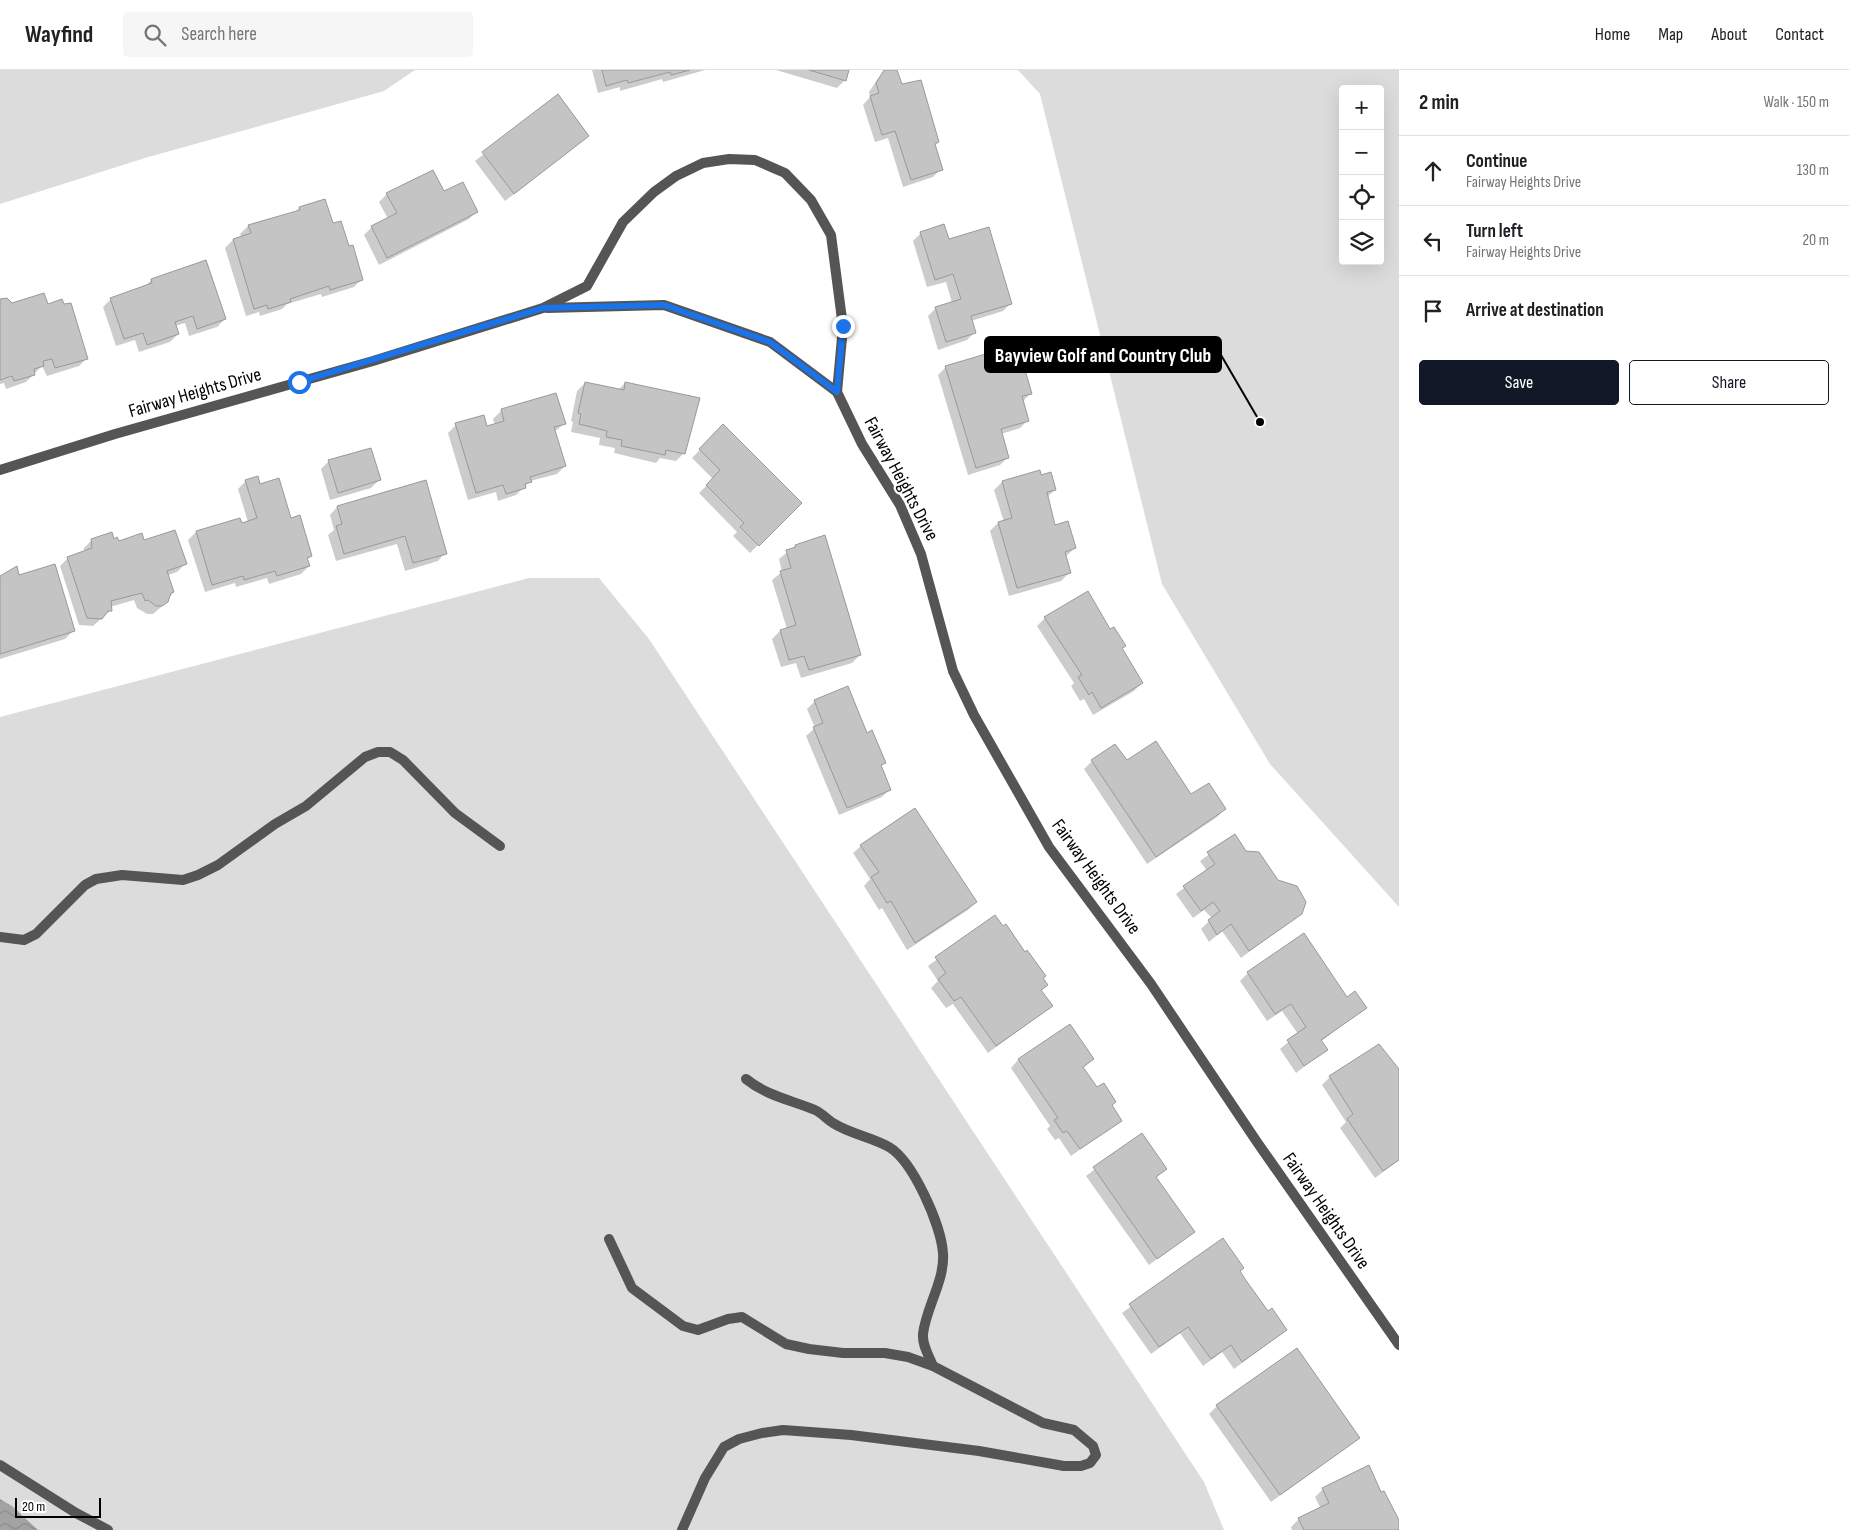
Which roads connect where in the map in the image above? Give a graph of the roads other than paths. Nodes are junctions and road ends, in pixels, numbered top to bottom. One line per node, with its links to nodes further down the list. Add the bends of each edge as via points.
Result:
1 (543, 308): 2 (street, Fairway Heights Drive, via 664,305 770,342); 2 (street, Fairway Heights Drive, via 587,286 623,222 676,176 703,163 755,160 785,173 810,200 832,235 843,326); 3 (street, Fairway Heights Drive)
2 (837, 392): 8 (street, Fairway Heights Drive, via 862,444 900,506 921,554 953,671 1031,816 1050,847 1151,984)
3 (0, 470)
4 (500, 846): 5 (street, via 455,813 403,760 390,752 378,752 365,757 306,806 198,876 183,880 122,876 96,879 85,885 36,934 24,940)
5 (0, 937)
6 (746, 1079): 9 (street, via 760,1091 818,1111 833,1123 888,1147 901,1157 923,1195 943,1253 939,1281 923,1335)
7 (609, 1239): 9 (street, via 632,1288 683,1326 698,1330 742,1317 786,1344 843,1353 885,1353)
8 (1399, 1345)
9 (934, 1366): 12 (street, via 1043,1424 1074,1430 1093,1446 1096,1455 1086,1465 1064,1466 851,1435 783,1430 762,1433 724,1447 705,1478)
10 (0, 1465): 11 (street)
11 (108, 1530)
12 (682, 1530)

